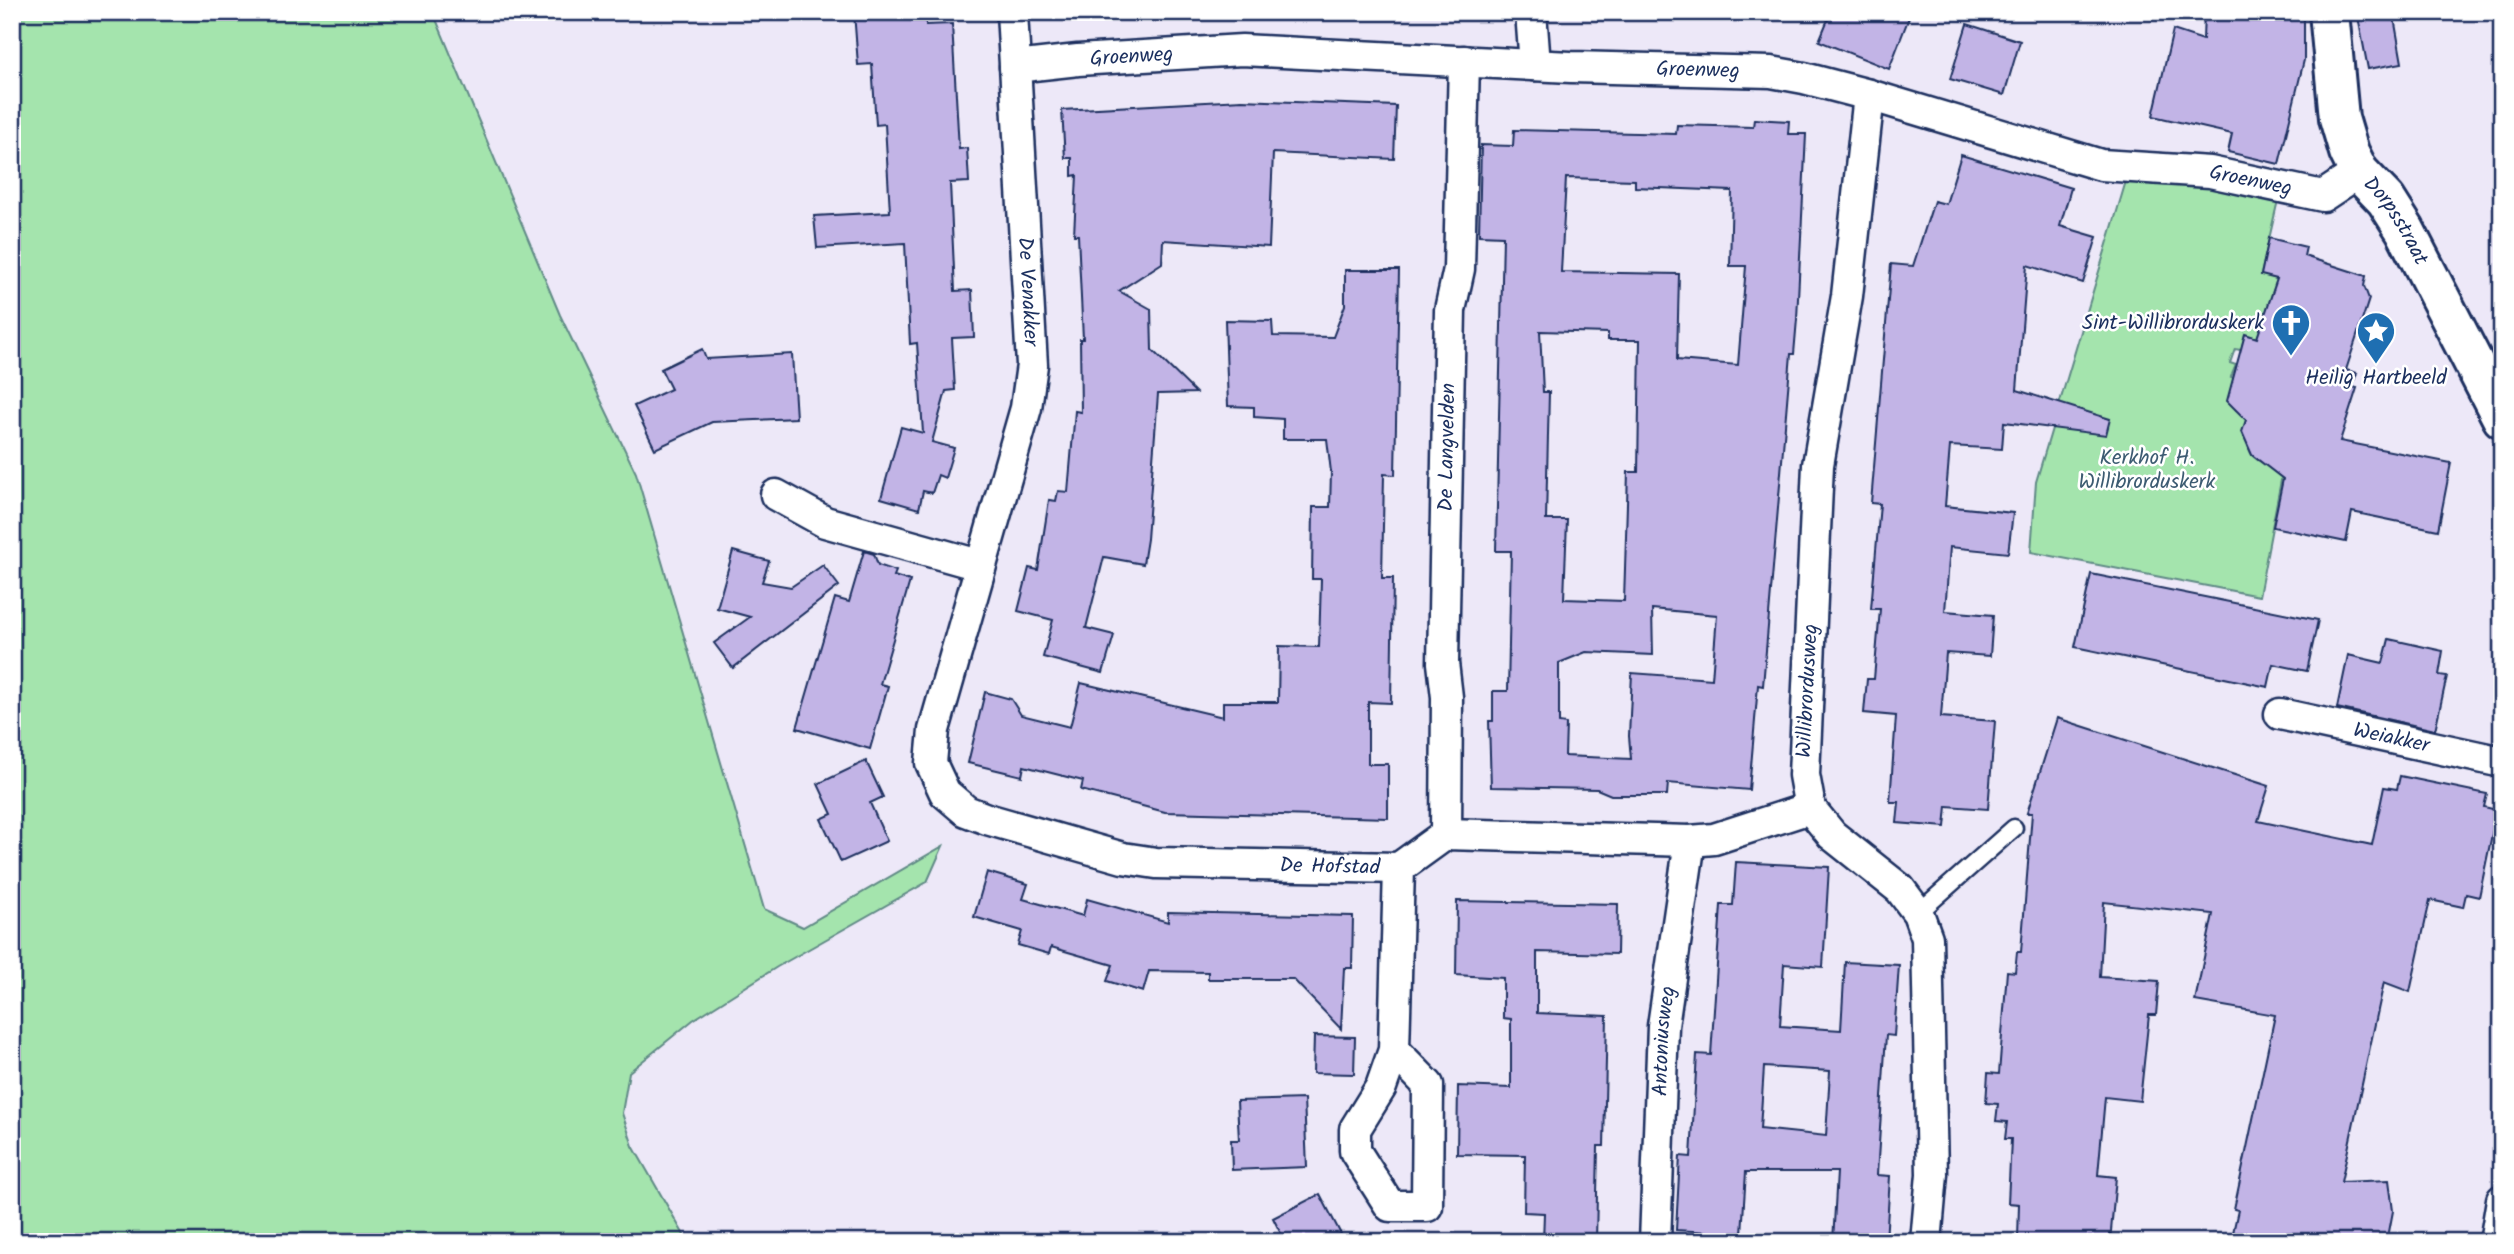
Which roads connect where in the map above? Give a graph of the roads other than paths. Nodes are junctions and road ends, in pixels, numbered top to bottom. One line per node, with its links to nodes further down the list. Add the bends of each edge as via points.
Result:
1 (1012, 12): 6 (street, De Venakker)
2 (1531, 12): 5 (street)
3 (2329, 12): 8 (street, Dorpsstraat, via 2339,118)
4 (1464, 61): 5 (street, Groenweg); 6 (street, Groenweg, via 1242,50); 17 (street, De Langvelden, via 1459,269 1450,310 1443,663)
5 (1535, 65): 7 (street, Groenweg, via 1771,72)
6 (1015, 67): 11 (street, De Venakker, via 1032,365 1026,408)
7 (1870, 95): 8 (street, Groenweg, via 2101,165 2210,172 2323,196); 14 (street, Willibrordusweg, via 1847,296 1818,465 1804,775)
8 (2360, 172): 9 (street, Dorpsstraat, via 2405,230)
9 (2502, 418)
10 (776, 495): 11 (street, via 824,522)
11 (979, 565): 15 (street, De Venakker, via 934,730 931,763 945,793)
12 (2280, 714): 13 (street, Weiakker)
13 (2502, 762)
14 (1810, 808): 18 (street, via 1714,839); 20 (street, Willibrordusweg, via 1832,835 1900,889)
15 (966, 811): 19 (street, De Hofstad, via 1145,861)
16 (2014, 828): 20 (lane)
17 (1446, 834): 18 (street); 19 (street, De Hofstad)
18 (1690, 841): 23 (street, Antoniusweg, via 1663,1026)
19 (1399, 868): 21 (street)
20 (1918, 913): 24 (street, Willibrordusweg, via 1927,938 1928,973 1931,1174)
21 (1394, 1050): 21 (street, via 1381,1087 1355,1129 1355,1151 1390,1206 1427,1206 1428,1085)
22 (2502, 1200): 25 (street)
23 (1655, 1242)
24 (1926, 1242)
25 (2495, 1242)

